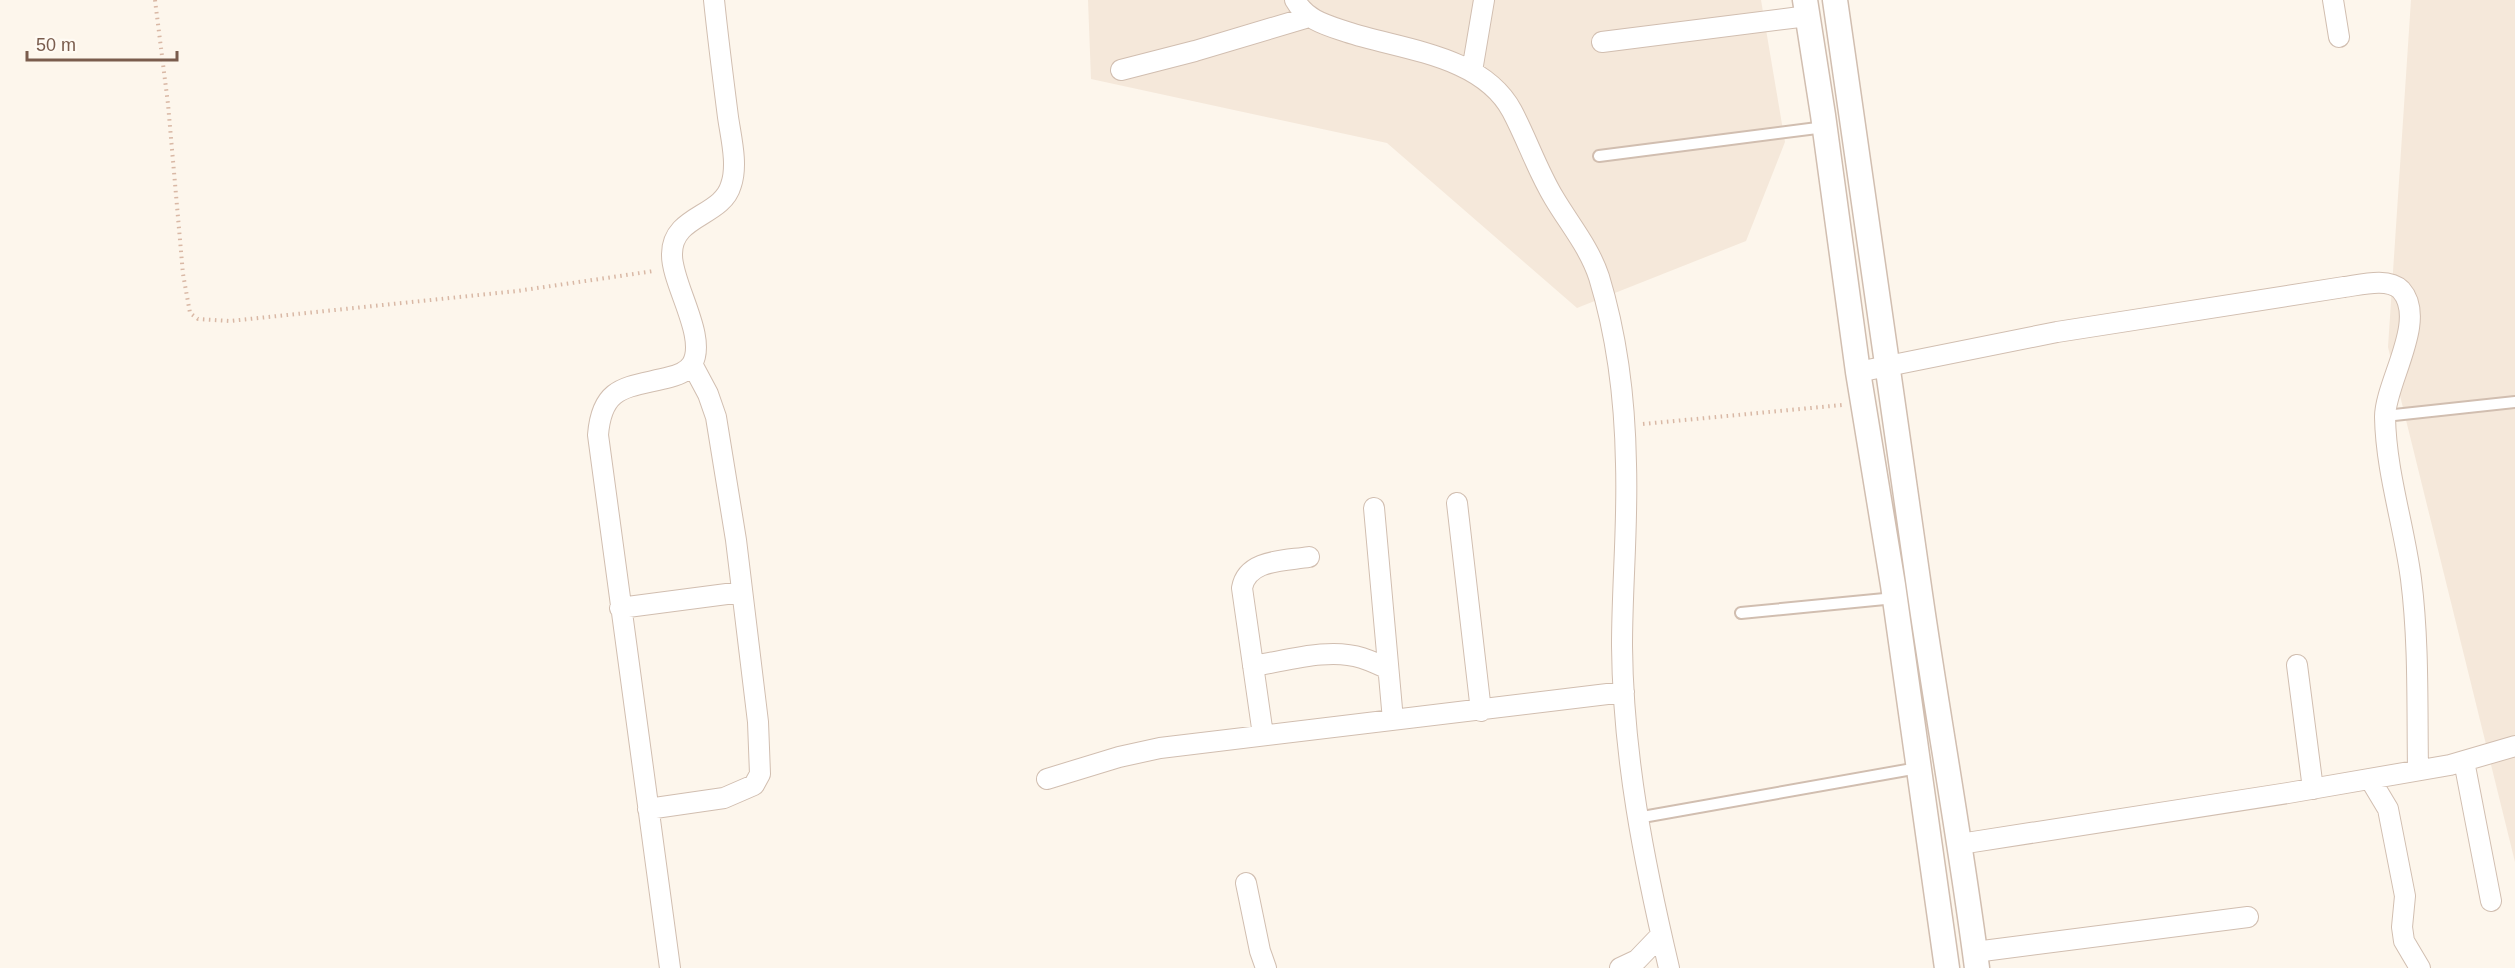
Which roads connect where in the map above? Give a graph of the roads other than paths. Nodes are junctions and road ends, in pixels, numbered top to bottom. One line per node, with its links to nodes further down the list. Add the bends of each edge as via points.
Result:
1 (714, 0): 14 (street, via 733,172 726,196 681,229 671,254 695,339)
2 (1295, 0): 7 (street)
3 (1484, 0): 11 (street)
4 (1835, 0): 15 (street)
5 (2332, 0): 8 (street)
6 (1806, 8): 9 (street); 12 (street)
7 (1309, 17): 10 (street); 11 (street)
8 (2339, 37)
9 (1602, 42)
10 (1121, 70)
11 (1472, 71): 28 (street, via 1491,84 1511,108 1554,198 1587,246 1607,309 1617,365 1626,464)
12 (1825, 127): 13 (lane); 15 (street)
13 (1599, 156)
14 (692, 364): 21 (street, via 716,417); 23 (street, via 682,374 614,393 604,402 599,416 598,435)
15 (1872, 369): 17 (street, via 2057,332 2344,287 2391,284 2401,290 2407,302 2409,333); 22 (street, via 1863,403); 41 (street, via 1932,671)
16 (2515, 402): 17 (lane)
17 (2385, 416): 35 (street, via 2411,580)
18 (1457, 503): 29 (street)
19 (1374, 508): 27 (street)
20 (1309, 557): 26 (street, via 1266,564 1251,569 1244,577 1242,588)
21 (742, 592): 23 (street); 39 (street, via 758,722 760,774 754,784 724,798)
22 (1894, 598): 24 (lane); 34 (street)
23 (620, 608): 39 (street)
24 (1741, 613)
25 (2297, 665): 38 (street)
26 (1253, 666): 27 (street, via 1344,655); 31 (street)
27 (1388, 669): 30 (street)
28 (1624, 692): 29 (street); 40 (street)
29 (1480, 711): 30 (street)
30 (1393, 720): 31 (street)
31 (1263, 735): 36 (street, via 1160,748)
32 (2515, 746): 33 (street)
33 (2464, 761): 35 (street); 43 (street)
34 (1918, 768): 40 (lane); 51 (street)
35 (2418, 770): 37 (street)
36 (1047, 779)
37 (2370, 779): 38 (street); 52 (street, via 2388,809 2405,896 2404,941)
38 (2313, 789): 41 (street)
39 (648, 809): 47 (street)
40 (1637, 818): 45 (street)
41 (1960, 844): 46 (street)
42 (1246, 883): 48 (street)
43 (2491, 901)
44 (2248, 917): 46 (street)
45 (1661, 935): 49 (street, via 1637,960); 50 (street)
46 (1976, 960)
47 (670, 968)
48 (1266, 968)
49 (1620, 968)
50 (1668, 968)
51 (1947, 968)
52 (2420, 968)

